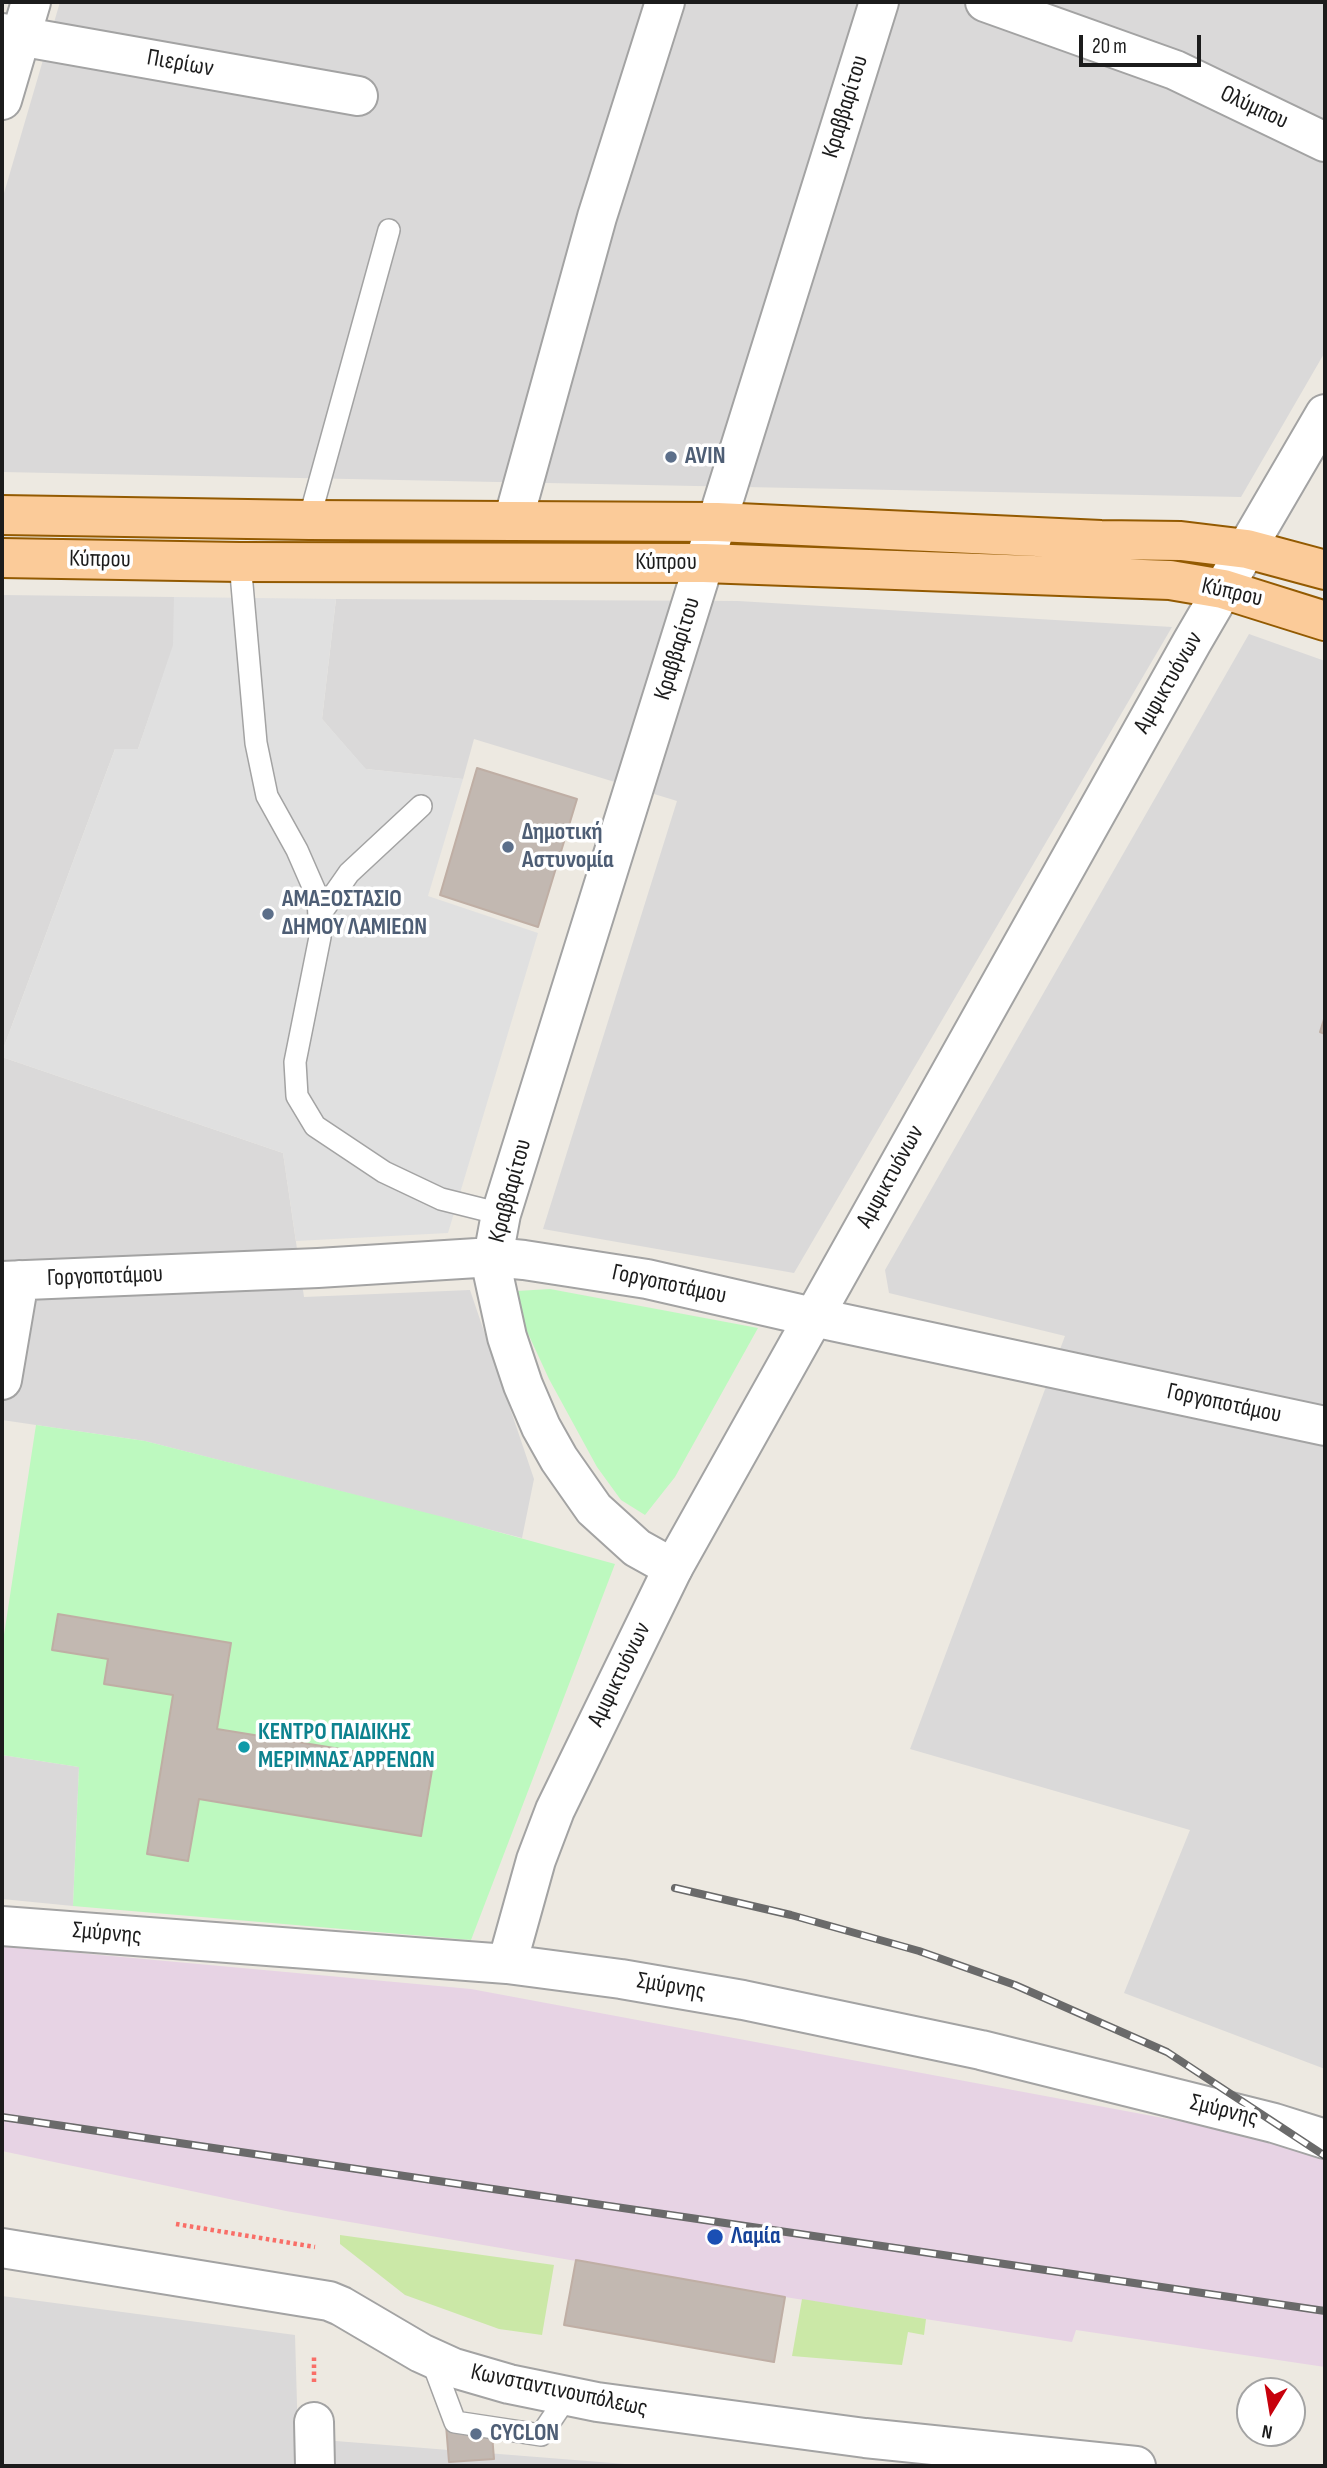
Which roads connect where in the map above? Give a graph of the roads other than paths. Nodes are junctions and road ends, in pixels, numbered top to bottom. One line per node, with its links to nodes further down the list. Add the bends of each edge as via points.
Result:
1 (665, 2): 12 (street, via 597,216)
2 (879, 2): 13 (street, Κραββαρίτου)
3 (985, 2): 7 (street, Ολύμπου, via 1175,71)
4 (18, 24): 5 (street, Πιερίων); 6 (street)
5 (358, 96)
6 (2, 100)
7 (1325, 142)
8 (389, 230): 11 (lane)
9 (1325, 414): 14 (street, Αμφικτυόνων)
10 (2, 514): 11 (main road, Κύπρου)
11 (309, 520): 12 (main road, Κύπρου)
12 (513, 521): 13 (main road, Κύπρου)
13 (717, 522): 14 (main road, Κύπρου, via 1181,541); 17 (street, Κραββαρίτου)
14 (1247, 549): 18 (main road, Κύπρου); 19 (street, Αμφικτυόνων)
15 (2, 558): 16 (main road, Κύπρου)
16 (240, 562): 17 (main road, Κύπρου); 22 (lane, via 256,743 267,796 318,898)
17 (704, 563): 19 (main road, Κύπρου, via 1170,580); 23 (street, Κραββαρίτου)
18 (1325, 570)
19 (1223, 589): 20 (main road, Κύπρου); 26 (street, Αμφικτυόνων)
20 (1325, 621)
21 (421, 806): 22 (lane, via 349,873)
22 (319, 916): 23 (lane, via 320,937 295,1062 297,1096 316,1126 384,1172 441,1199)
23 (501, 1214): 24 (street, Κραββαρίτου)
24 (493, 1257): 25 (street, Γοργοποτάμου); 26 (street, Γοργοποτάμου, via 647,1279); 29 (street, Κραββαρίτου, via 507,1337 527,1396 559,1459 594,1509 637,1548)
25 (10, 1281): 27 (street)
26 (813, 1317): 28 (street, Γοργοποτάμου); 29 (street, Αμφικτυόνων)
27 (2, 1380)
28 (1325, 1426)
29 (673, 1568): 31 (street, Αμφικτυόνων, via 555,1810)
30 (2, 1926): 31 (street, Σμύρνης)
31 (507, 1964): 32 (street, Σμύρνης, via 621,1979 874,2027)
32 (1325, 2139)
33 (2, 2248): 34 (street, Κωνσταντινουπόλεως, via 329,2301)
34 (431, 2358): 35 (street, Κωνσταντινουπόλεως, via 476,2376); 35 (lane, via 456,2422 541,2435)
35 (568, 2395): 38 (street, Κωνσταντινουπόλεως, via 864,2438)
36 (314, 2422): 37 (street)
37 (315, 2466)
38 (1136, 2466)

